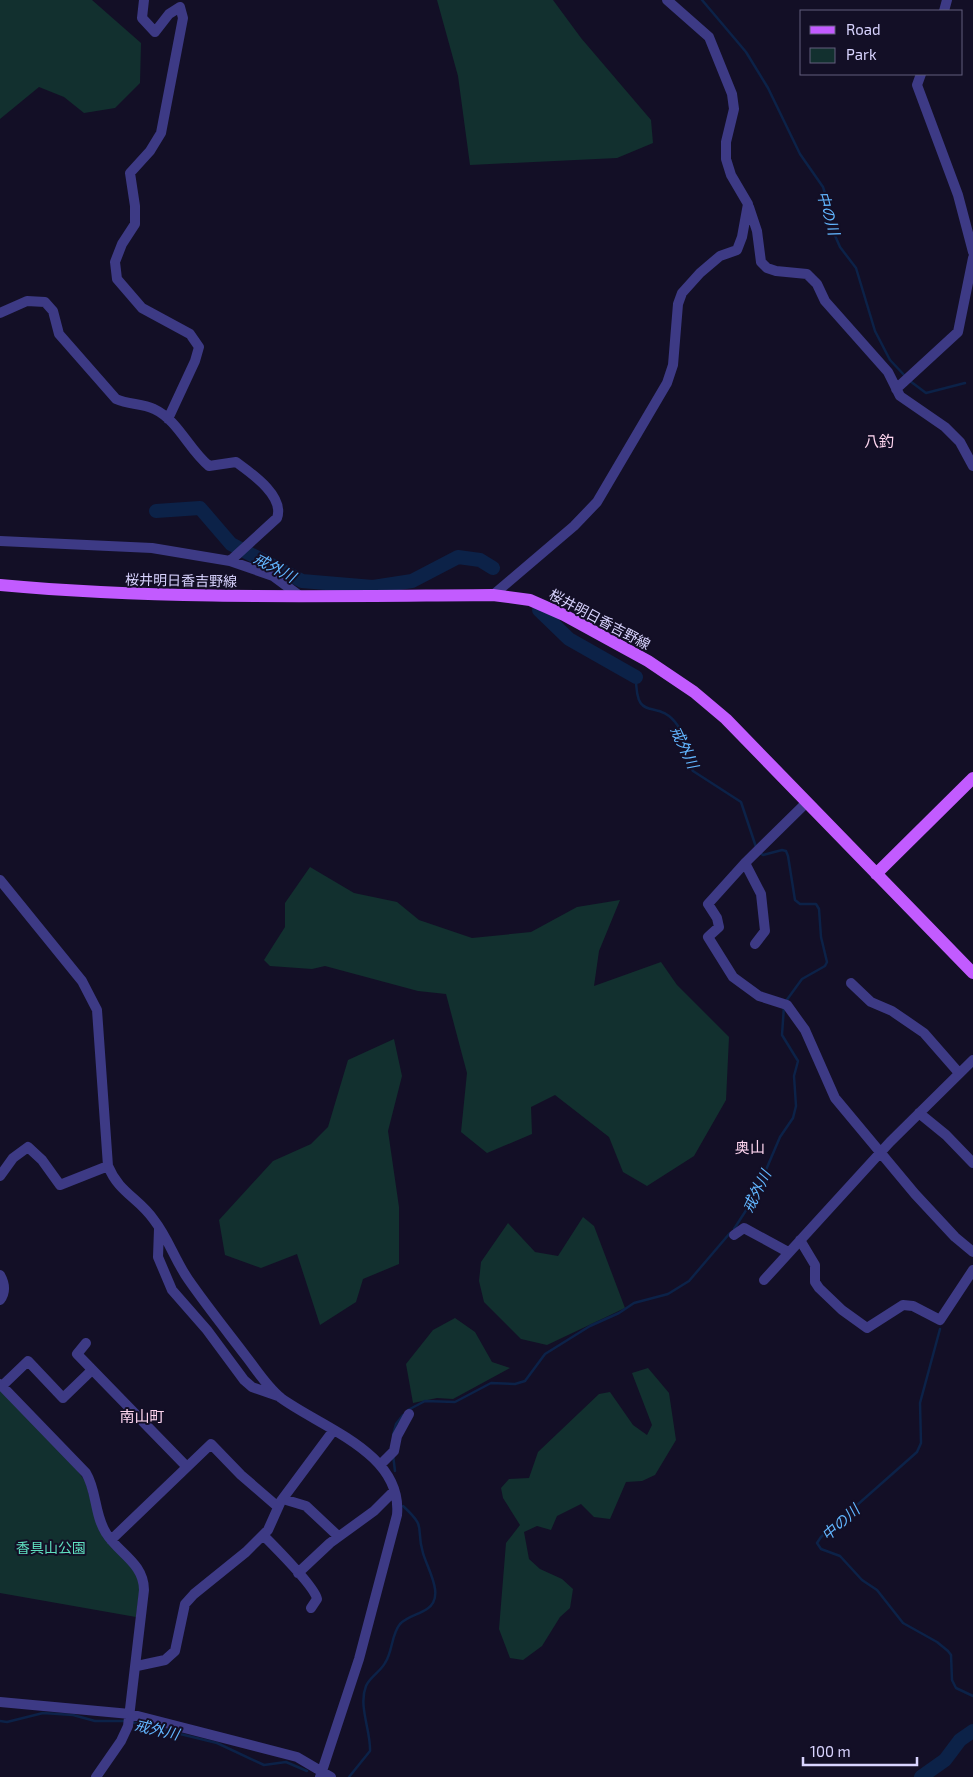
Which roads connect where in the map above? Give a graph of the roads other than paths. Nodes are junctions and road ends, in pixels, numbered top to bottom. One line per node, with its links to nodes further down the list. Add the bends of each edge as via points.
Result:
1 (144, 0): 9 (street, via 142,18 155,32 169,14 180,7 183,18 160,133 150,151 130,173 135,224 115,262 117,279 142,308 190,334 198,347 195,361)
2 (667, 0): 4 (street, via 705,31 727,80 734,109 726,142 726,159 731,175)
3 (921, 75): 5 (street, via 917,85 958,195)
4 (748, 204): 8 (street, via 757,231 761,262 776,271 807,274 817,284 825,301 888,372); 14 (street, via 742,237 736,250 720,256 682,293 678,304 674,365 667,383 602,495 574,526)
5 (973, 252)
6 (973, 258): 8 (street, via 958,332)
7 (0, 313): 9 (street, via 27,301 45,302 53,311 59,334 116,398 126,404 154,409)
8 (896, 389): 10 (street, via 907,402 945,427 960,442)
9 (168, 420): 12 (street, via 209,466 236,462 255,477 277,503 277,518)
10 (973, 466)
11 (0, 541): 12 (street, via 152,548)
12 (230, 560): 15 (street, via 273,576)
13 (0, 585): 15 (main road, 桜井明日香吉野線, via 94,593)
14 (493, 595): 15 (main road, 桜井明日香吉野線); 17 (main road, 桜井明日香吉野線, via 530,600 648,661 694,692 726,719)
15 (300, 596)
16 (973, 778): 19 (main road)
17 (806, 803): 18 (street); 19 (main road, 桜井明日香吉野線)
18 (745, 862): 21 (street, via 761,894 765,931); 27 (street, via 708,904 719,927 708,937 733,977 759,996 785,1004 805,1030 835,1098)
19 (876, 874): 22 (main road, 桜井明日香吉野線)
20 (0, 880): 29 (street, via 82,981 95,1004 99,1018)
21 (755, 944)
22 (973, 973)
23 (851, 983): 25 (street, via 871,1002 892,1011 924,1033)
24 (973, 1060): 25 (street)
25 (959, 1073): 26 (street)
26 (918, 1113): 27 (street); 28 (street, via 946,1135)
27 (880, 1153): 33 (street); 35 (street, via 956,1238)
28 (973, 1163)
29 (108, 1166): 30 (street, via 60,1185 28,1147 13,1158); 31 (street, via 122,1191 145,1208)
30 (0, 1176)
31 (159, 1227): 43 (street, via 187,1278); 43 (street, via 158,1257 172,1290 244,1380 252,1387)
32 (734, 1235): 34 (street, via 744,1228)
33 (800, 1240): 34 (street); 36 (street, via 815,1264 815,1282 819,1288 867,1328 903,1306 913,1306 940,1320)
34 (788, 1252): 38 (street)
35 (973, 1252)
36 (973, 1270)
37 (0, 1275): 39 (street, via 4,1294)
38 (764, 1280)
39 (0, 1300)
40 (86, 1342): 41 (street, via 77,1354)
41 (92, 1370): 42 (street, via 63,1398 28,1361); 47 (street)
42 (1, 1385): 52 (street, via 86,1473 102,1526)
43 (279, 1396): 45 (street)
44 (409, 1414): 46 (street, via 392,1453)
45 (332, 1431): 46 (street, via 361,1447); 49 (street)
46 (380, 1464): 48 (street, via 391,1478)
47 (187, 1467): 49 (street, via 211,1444 241,1475); 52 (street)
48 (394, 1491): 51 (street, via 374,1511); 58 (street, via 398,1509 395,1524 359,1659)
49 (280, 1503): 50 (street); 51 (street, via 300,1503 312,1510)
50 (263, 1535): 53 (street); 55 (street, via 188,1599 182,1610 177,1645 170,1657)
51 (338, 1536): 53 (street)
52 (111, 1540): 55 (street, via 139,1570 144,1583)
53 (298, 1573): 54 (street, via 316,1596)
54 (311, 1608)
55 (136, 1666): 57 (street)
56 (0, 1702): 57 (street)
57 (130, 1714): 58 (street, via 296,1757); 59 (street, via 121,1741)
58 (320, 1774): 60 (street)
59 (96, 1777)
60 (331, 1777)

